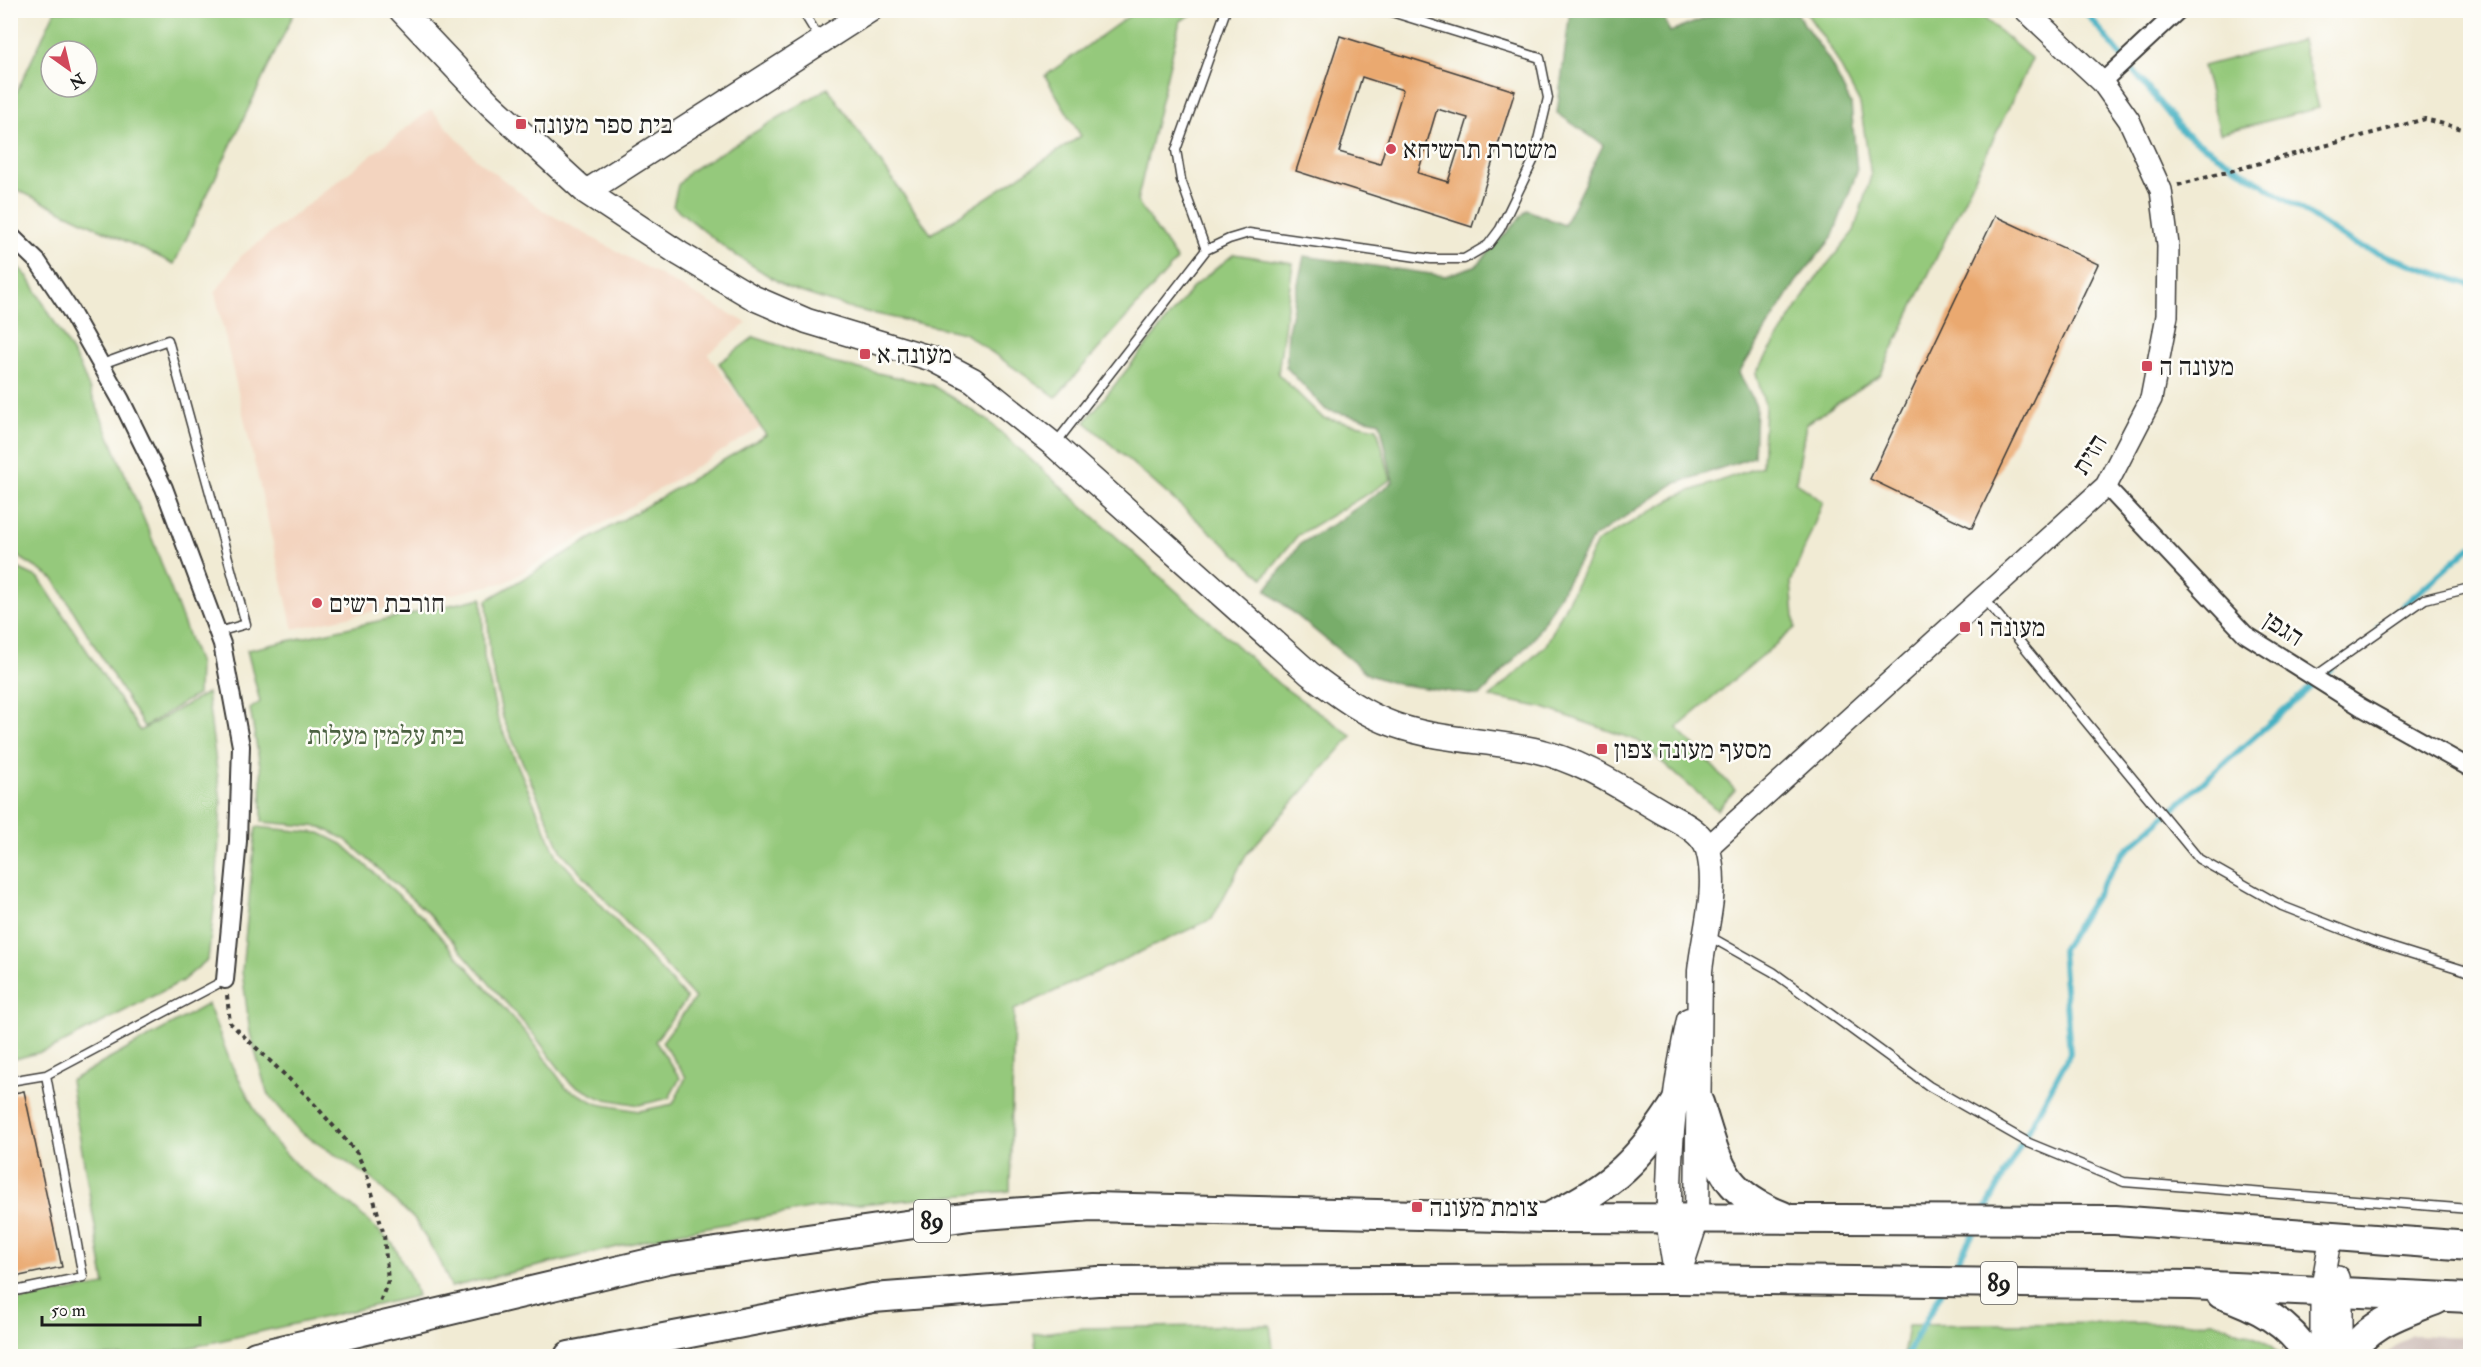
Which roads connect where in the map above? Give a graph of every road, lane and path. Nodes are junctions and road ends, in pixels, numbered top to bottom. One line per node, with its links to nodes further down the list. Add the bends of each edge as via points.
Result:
1 (401, 10): 12 (main road, via 490,104)
2 (802, 10): 8 (lane)
3 (870, 10): 8 (main road)
4 (1226, 10): 14 (lane, via 1176,150 1181,180)
5 (1386, 10): 14 (lane, via 1540,58 1548,98 1533,161 1500,229 1488,245 1464,259 1431,259 1249,233)
6 (2025, 10): 9 (street, הזית)
7 (2179, 10): 9 (street)
8 (821, 41): 12 (main road)
9 (2102, 82): 11 (street, הזית, via 2128,120)
10 (2470, 130): 11 (path, via 2425,119)
11 (2161, 190): 17 (street, הזית, via 2168,245 2167,316 2151,399)
12 (586, 192): 16 (main road, via 754,298 807,321 933,358 973,380)
13 (10, 235): 15 (street, via 38,262)
14 (1206, 250): 16 (lane)
15 (102, 364): 20 (street, via 164,488); 20 (lane, via 168,340 246,624)
16 (1054, 445): 23 (main road, via 1310,674 1354,706 1396,726 1533,750 1575,762 1692,828)
17 (2106, 486): 19 (street, הזית); 21 (street, הגפן, via 2245,634)
18 (2470, 588): 21 (lane, via 2425,599)
19 (1984, 597): 23 (street, הזית); 25 (lane, via 2199,860 2282,906 2374,942)
20 (218, 632): 26 (street, via 241,746 238,841)
21 (2314, 677): 22 (street, הגפן)
22 (2470, 768)
23 (1707, 848): 24 (main road, via 1714,886)
24 (1704, 934): 29 (main road); 30 (lane, via 1773,972 1929,1086 2029,1143 2124,1182)
25 (2470, 972)
26 (225, 980): 27 (lane); 42 (path, via 230,1023 307,1096 357,1153 367,1175 384,1235 388,1281)
27 (46, 1075): 28 (lane); 39 (lane, via 83,1277)
28 (10, 1081)
29 (1688, 1102): 31 (highway, via 1620,1173 1590,1197); 32 (main road); 33 (main road); 34 (highway, via 1732,1187 1757,1206)
30 (2470, 1209)
31 (1546, 1218): 32 (highway, 89); 42 (highway, 89, via 1091,1207 970,1216 668,1259)
32 (1668, 1218): 33 (highway, 89); 37 (main road)
33 (1697, 1218): 34 (highway, 89); 37 (main road)
34 (1793, 1220): 35 (highway, 89, via 2115,1220)
35 (2331, 1235): 36 (highway, 89); 40 (street)
36 (2470, 1246)
37 (1677, 1279): 38 (highway, 89); 45 (highway, 89, via 1086,1282 873,1298)
38 (2190, 1285): 40 (highway, 89); 46 (highway, via 2266,1313 2285,1327)
39 (10, 1292)
40 (2331, 1292): 41 (highway, 89); 47 (street); 48 (street)
41 (2459, 1297): 49 (highway, via 2409,1311 2369,1332)
42 (369, 1331): 43 (highway, 89)
43 (332, 1351): 44 (highway, 89)
44 (256, 1356)
45 (569, 1356)
46 (2309, 1356)
47 (2322, 1356)
48 (2341, 1356)
49 (2350, 1356)

